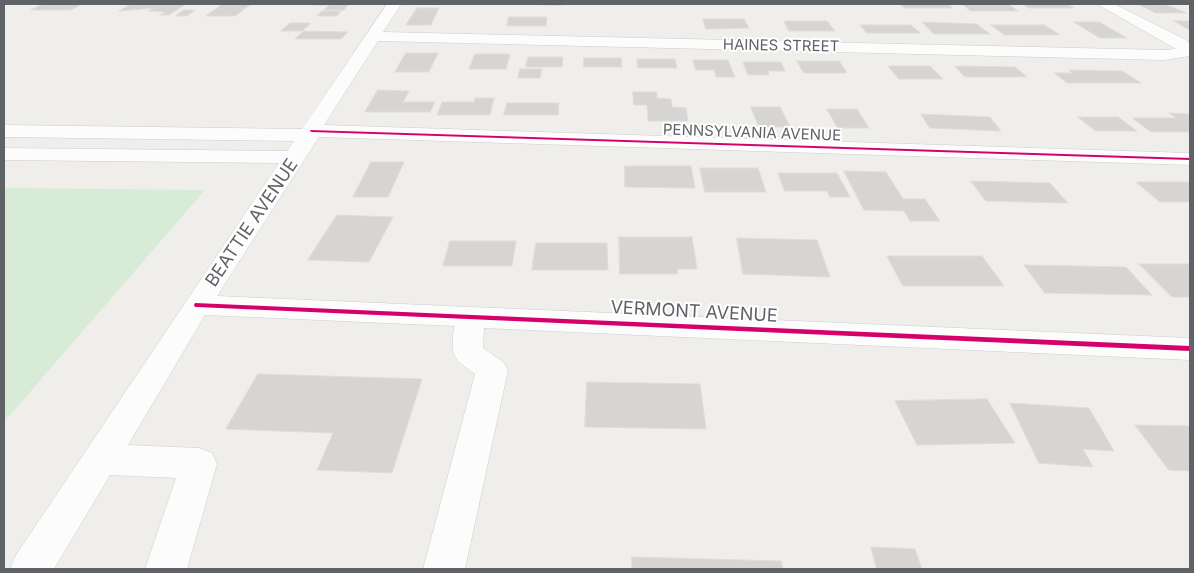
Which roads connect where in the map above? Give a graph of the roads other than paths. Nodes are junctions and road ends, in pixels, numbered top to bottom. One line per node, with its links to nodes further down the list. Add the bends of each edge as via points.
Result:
1 (394, 4): 3 (street, BEATTIE AVENUE)
2 (1104, 4): 3 (street, HAINES STREET, via 1180,43 1188,52 1164,55)
3 (375, 36): 5 (street, BEATTIE AVENUE)
4 (4, 131): 5 (street)
5 (306, 141): 6 (street); 7 (street, PENNSYLVANIA AVENUE); 8 (street, BEATTIE AVENUE)
6 (4, 154)
7 (1190, 159)
8 (197, 305): 9 (street, VERMONT AVENUE); 11 (street, BEATTIE AVENUE)
9 (470, 317): 10 (street, VERMONT AVENUE); 14 (street, via 467,353 492,370)
10 (1190, 349)
11 (101, 459): 12 (street, BEATTIE AVENUE); 13 (street, via 199,464)
12 (31, 569)
13 (166, 569)
14 (444, 569)

